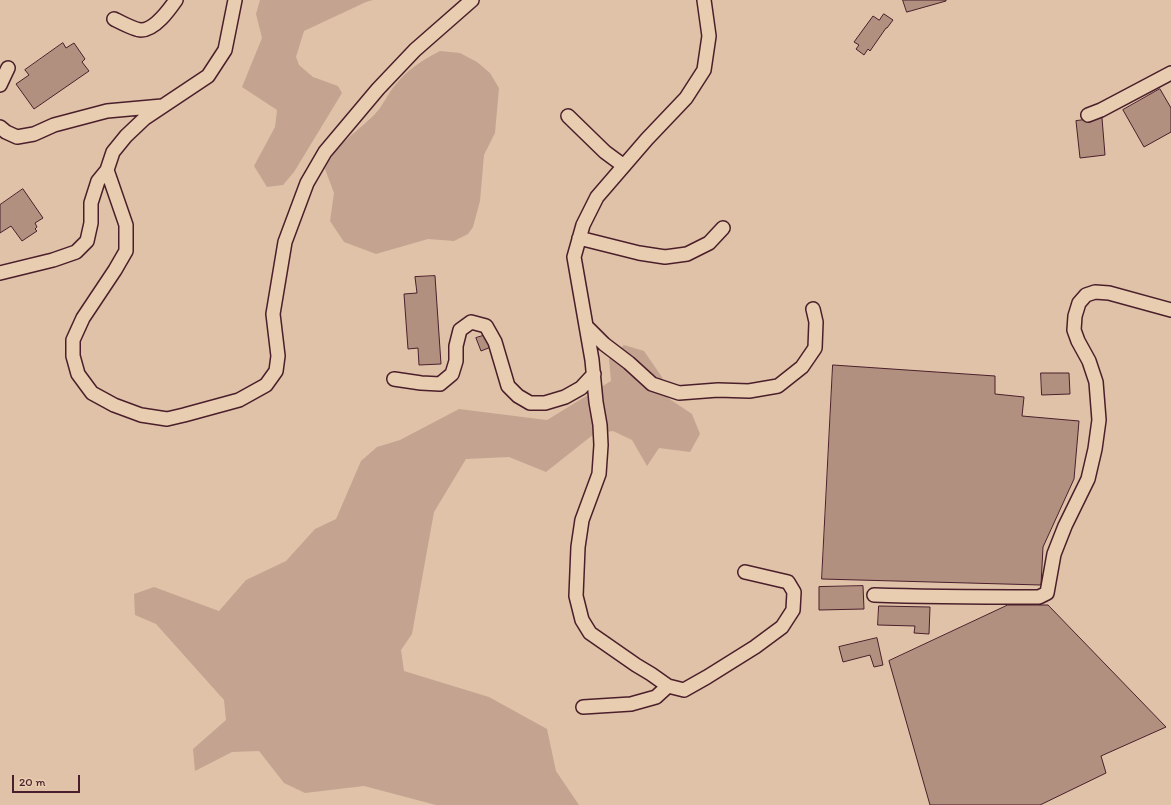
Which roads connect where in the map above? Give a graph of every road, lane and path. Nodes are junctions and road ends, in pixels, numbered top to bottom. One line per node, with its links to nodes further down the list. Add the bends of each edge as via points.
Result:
1 (176, 0): 5 (lane, via 151,28 140,31)
2 (235, 0): 9 (lane, via 225,50 208,76)
3 (472, 0): 14 (lane, via 416,50 378,89 325,152 307,183 285,242 273,314 278,356 276,371 266,385 239,400 166,419 141,415 92,393 78,374 73,356 73,340 83,318 126,251 126,225)
4 (704, 0): 13 (lane, via 709,36 704,70 686,98)
5 (114, 19)
6 (8, 68): 8 (lane)
7 (1171, 73): 10 (lane)
8 (0, 85)
9 (164, 106): 12 (lane, via 107,111 17,137); 14 (lane, via 145,118 126,136 113,152)
10 (1088, 115)
11 (568, 116): 13 (lane, via 605,152)
12 (0, 127)
13 (624, 166): 16 (lane, via 597,197)
14 (107, 170): 17 (lane, via 98,181 91,203 87,241 76,252)
15 (723, 228): 16 (lane, via 709,243 687,254 664,257)
16 (579, 238): 20 (lane, via 574,257)
17 (0, 273)
18 (814, 309): 20 (lane, via 815,348 802,367 778,386 749,391 679,393 652,384)
19 (1171, 310): 24 (lane, via 1109,293 1095,292 1086,295 1079,303 1074,330 1096,382 1099,420 1088,479 1054,554 1047,593 1039,597)
20 (586, 326): 21 (lane)
21 (594, 374): 22 (lane, via 581,388 565,397 546,403 530,403 508,386 495,342 486,326 471,322 460,330 452,374 440,384); 25 (lane, via 600,425 599,474 582,520 576,596 582,620 590,633)
22 (394, 379)
23 (745, 572): 25 (lane, via 788,582 794,592 792,610 782,626 755,647 684,690)
24 (874, 595)
25 (668, 686): 26 (lane, via 656,697 631,704)
26 (583, 707)

